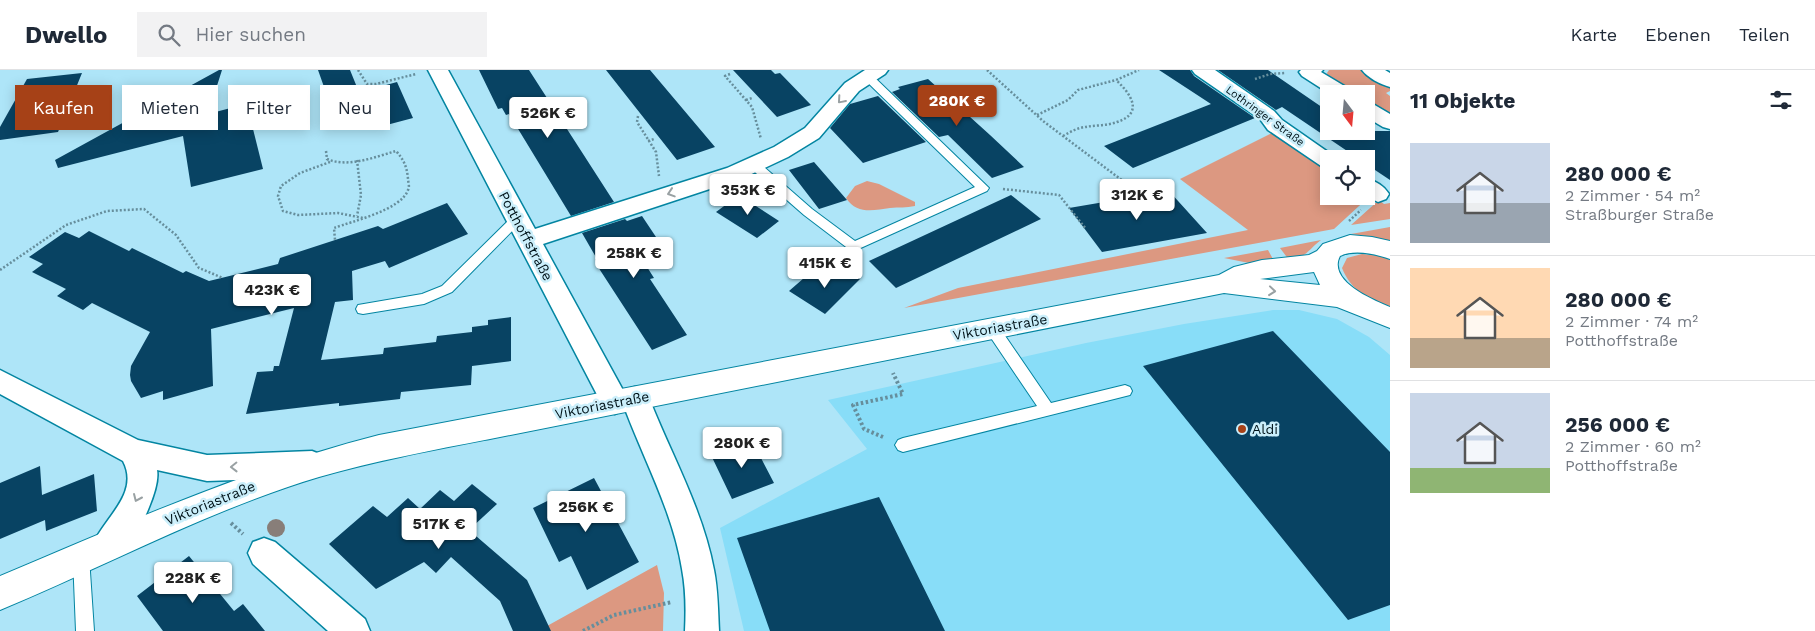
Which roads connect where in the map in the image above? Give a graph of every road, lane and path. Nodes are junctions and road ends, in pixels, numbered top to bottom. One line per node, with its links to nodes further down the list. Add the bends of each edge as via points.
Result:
1 (358, 70): 7 (path, via 367,84)
2 (987, 70): 18 (path)
3 (1139, 70): 11 (path)
4 (1202, 70): 14 (street, Lothringer Straße)
5 (1313, 70): 13 (street, via 1309,72)
6 (1372, 70): 12 (street)
7 (431, 71): 35 (street, Potthoffstraße)
8 (1286, 72): 14 (path)
9 (873, 73): 28 (street, one-way to 28, via 852,87 812,133); 30 (lane)
10 (730, 74): 16 (path, via 725,76)
11 (1116, 80): 18 (path, via 1078,90 1068,100); 21 (path, via 1134,99 1127,117 1117,123 1080,128)
12 (1390, 81)
13 (1330, 85)
14 (1228, 88): 25 (street, Lothringer Straße)
15 (752, 98): 16 (path)
16 (746, 100): 28 (path, via 752,107)
17 (1375, 114): 20 (street)
18 (1038, 115): 21 (path)
19 (638, 116): 23 (path, via 637,122)
20 (1390, 123)
21 (1063, 136): 29 (path)
22 (654, 139): 23 (path)
23 (648, 141): 31 (path, via 656,152)
24 (326, 151): 27 (path)
25 (1320, 155)
26 (357, 160): 27 (path); 33 (path, via 361,188); 34 (path, via 396,151 405,160 408,174 409,189 400,201)
27 (331, 162): 33 (path, via 283,183 278,191 278,201 283,211 301,217 323,213)
28 (760, 162): 30 (lane, via 808,212 854,247); 31 (street, one-way to 31)
29 (1128, 184)
30 (982, 188): 37 (path, via 1059,195)
31 (662, 197): 39 (street)
32 (1360, 205): 36 (path)
33 (357, 216): 34 (path)
34 (363, 218): 38 (path, via 334,228)
35 (517, 219): 39 (street, Potthoffstraße); 46 (lane, via 447,289 424,299)
36 (1344, 226)
37 (1086, 229)
38 (335, 240)
39 (528, 240): 52 (street, Potthoffstraße)
40 (1390, 250): 41 (main road, Viktoriastraße, via 1353,244 1332,250)
41 (1327, 257): 44 (main road, Viktoriastraße, via 1301,266 1262,269); 45 (main road, via 1325,267 1329,278)
42 (0, 270): 43 (path, via 66,225 107,211 144,209 176,235 199,268)
43 (223, 278)
44 (1224, 283): 45 (main road, Viktoriastraße, one-way to 45, via 1271,291 1305,292); 48 (main road, Viktoriastraße)
45 (1353, 302): 47 (main road)
46 (363, 309)
47 (1390, 318)
48 (992, 328): 49 (main road, Viktoriastraße); 53 (lane)
49 (882, 349): 52 (main road, Viktoriastraße); 54 (path, via 903,394 852,405 864,429)
50 (0, 381): 55 (street)
51 (1125, 391): 53 (lane)
52 (625, 400): 56 (main road, Viktoriastraße, via 417,440); 61 (street, Potthoffstraße, via 686,526 697,562)
53 (1048, 410): 54 (lane)
54 (903, 445)
55 (133, 452): 56 (street, one-way to 55, via 207,468); 58 (street, one-way to 58, via 143,472 140,494 123,524)
56 (318, 464): 57 (main road, Viktoriastraße)
57 (208, 503): 58 (main road, Viktoriastraße); 59 (path)
58 (95, 550): 60 (main road, Viktoriastraße); 62 (lane)
59 (264, 553): 63 (street)
60 (0, 593)
61 (702, 597): 64 (path, via 651,605 598,621); 65 (street, Potthoffstraße)
62 (85, 631)
63 (353, 631)
64 (583, 631)
65 (702, 631)

